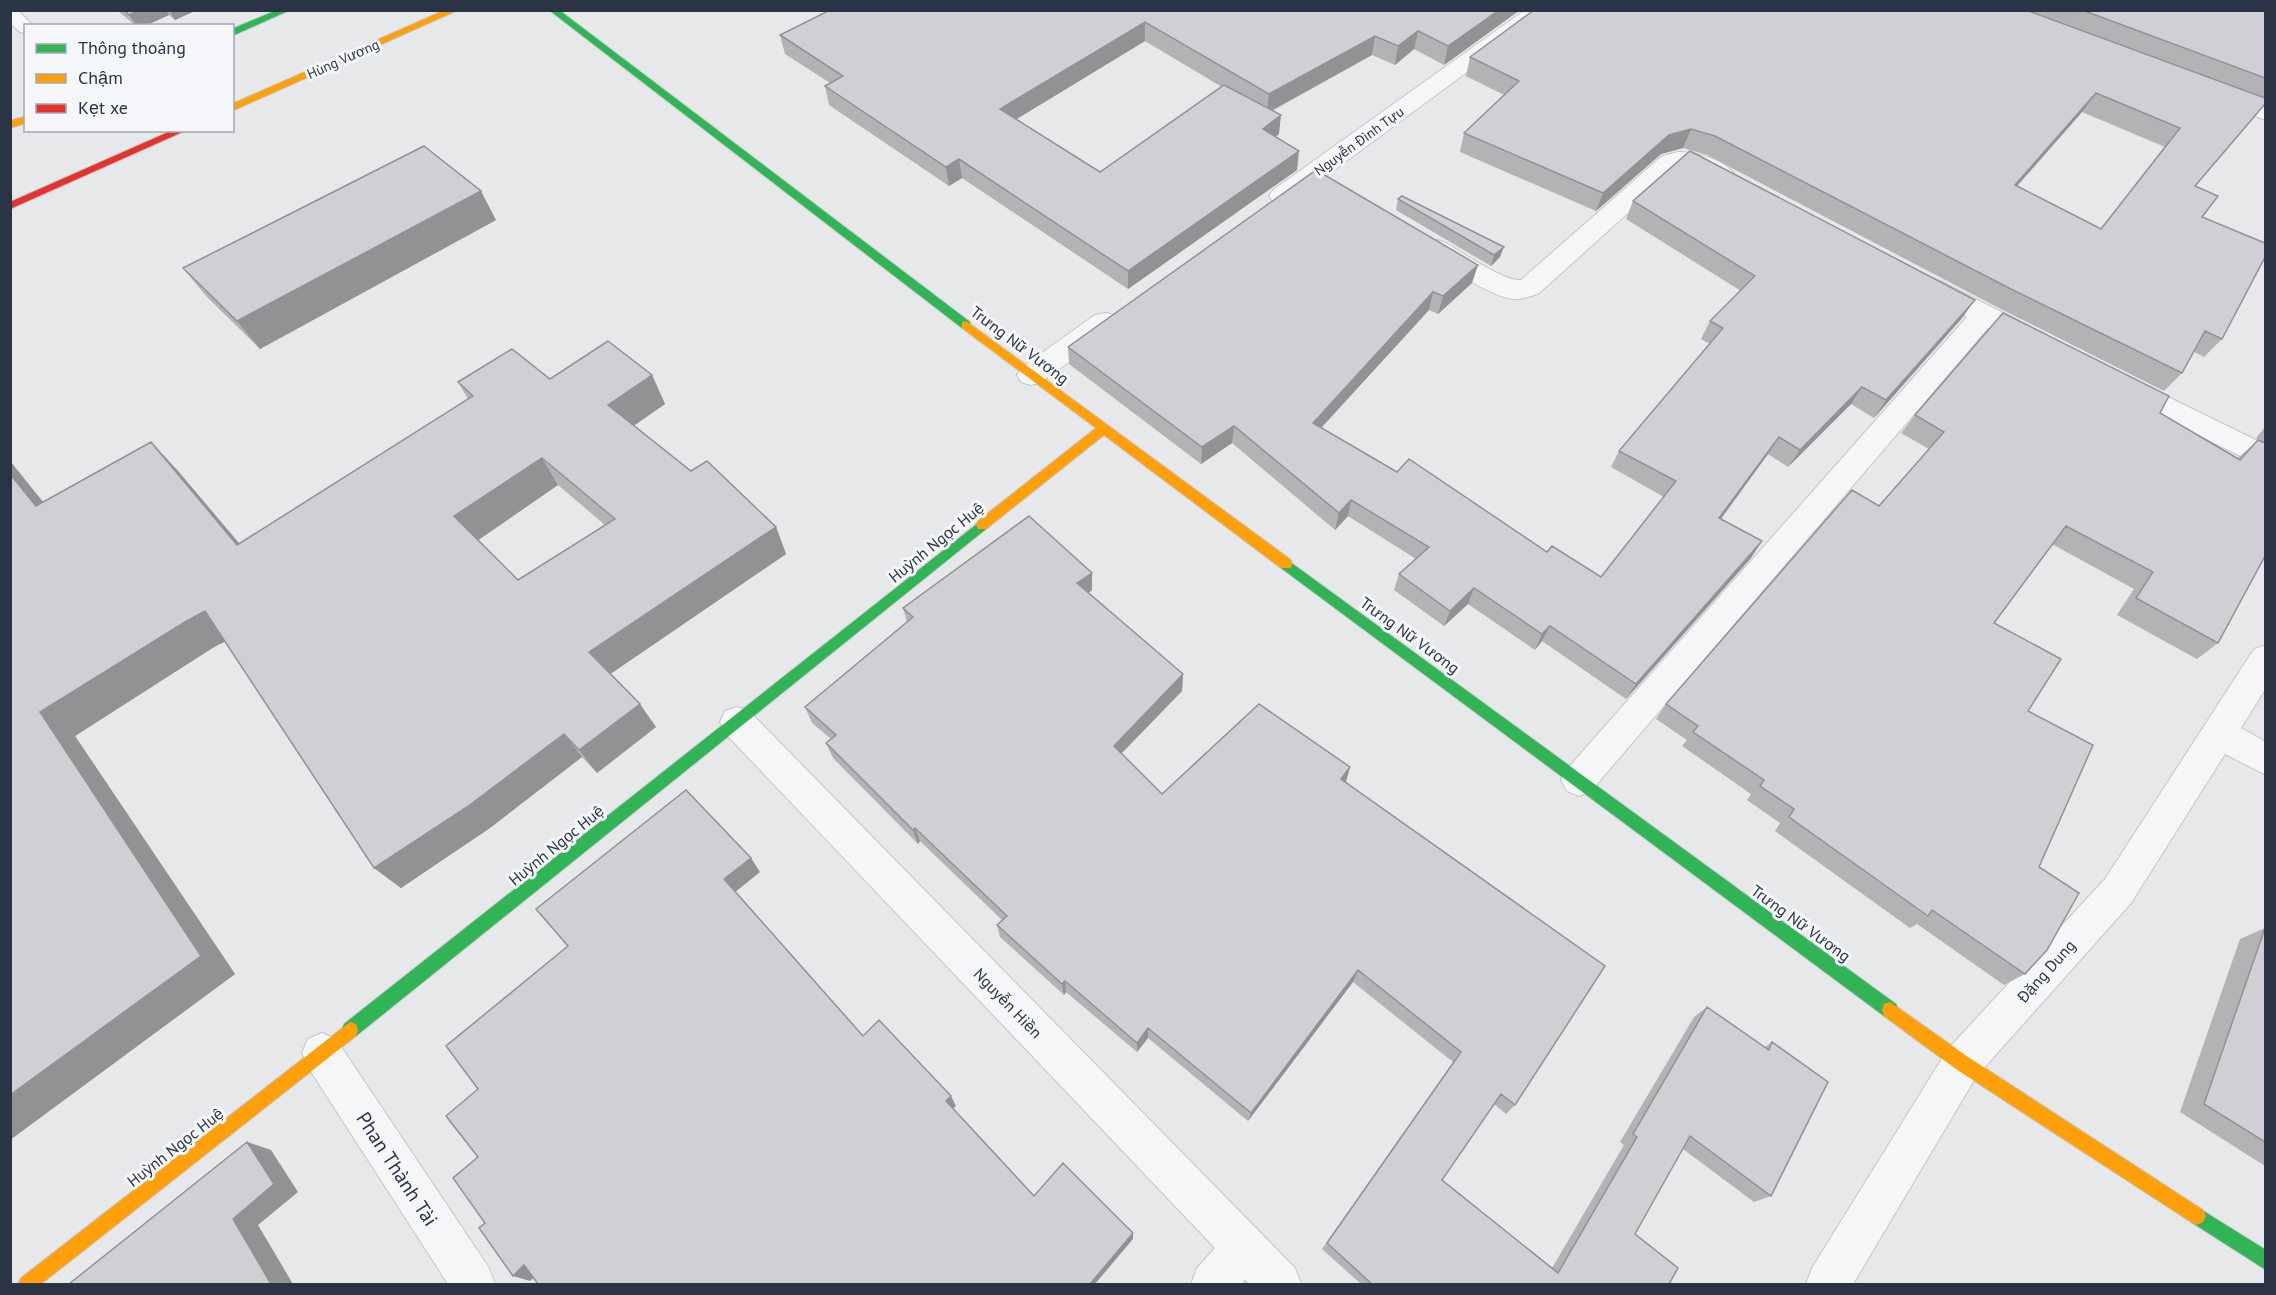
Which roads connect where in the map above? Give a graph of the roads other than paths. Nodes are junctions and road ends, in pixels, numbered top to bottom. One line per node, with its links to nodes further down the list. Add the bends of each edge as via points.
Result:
1 (286, 10): 7 (street)
2 (454, 10): 9 (street, Hùng Vương)
3 (553, 10): 21 (street, Trưng Nữ Vương)
4 (1540, 10): 14 (street, Nguyễn Đình Tựu, via 1322,180)
5 (10, 13): 6 (lane)
6 (24, 26)
7 (234, 32)
8 (2199, 89): 10 (street)
9 (234, 107)
10 (2265, 113)
11 (177, 132): 13 (street)
12 (1749, 190): 15 (street, via 1696,162 1682,158 1671,161 1529,288 1514,290)
13 (10, 206)
14 (1263, 209)
15 (1412, 234)
16 (1913, 277): 18 (street)
17 (1128, 306): 21 (street)
18 (1984, 315): 19 (street); 28 (street)
19 (2057, 352)
20 (2099, 374): 23 (street)
21 (1031, 375): 22 (street, Trưng Nữ Vương)
22 (1103, 429): 25 (street, Huỳnh Ngọc Huệ); 28 (street, Trưng Nữ Vương)
23 (2265, 458)
24 (2265, 658): 26 (street, Đặng Dung)
25 (737, 722): 29 (street, Huỳnh Ngọc Huệ); 31 (street, Nguyễn Hiền)
26 (2218, 733): 27 (street); 30 (street, Đặng Dung, via 2118,891)
27 (2265, 760)
28 (1579, 780): 30 (street, Trưng Nữ Vương)
29 (322, 1053): 33 (street, Huỳnh Ngọc Huệ); 34 (street, Phan Thành Tài)
30 (1962, 1063): 32 (street, Trưng Nữ Vương); 37 (street, Đặng Dung)
31 (1243, 1248): 35 (street); 36 (street, Nguyễn Hiền)
32 (2265, 1261)
33 (27, 1284)
34 (472, 1284)
35 (1213, 1284)
36 (1279, 1284)
37 (1828, 1284)

